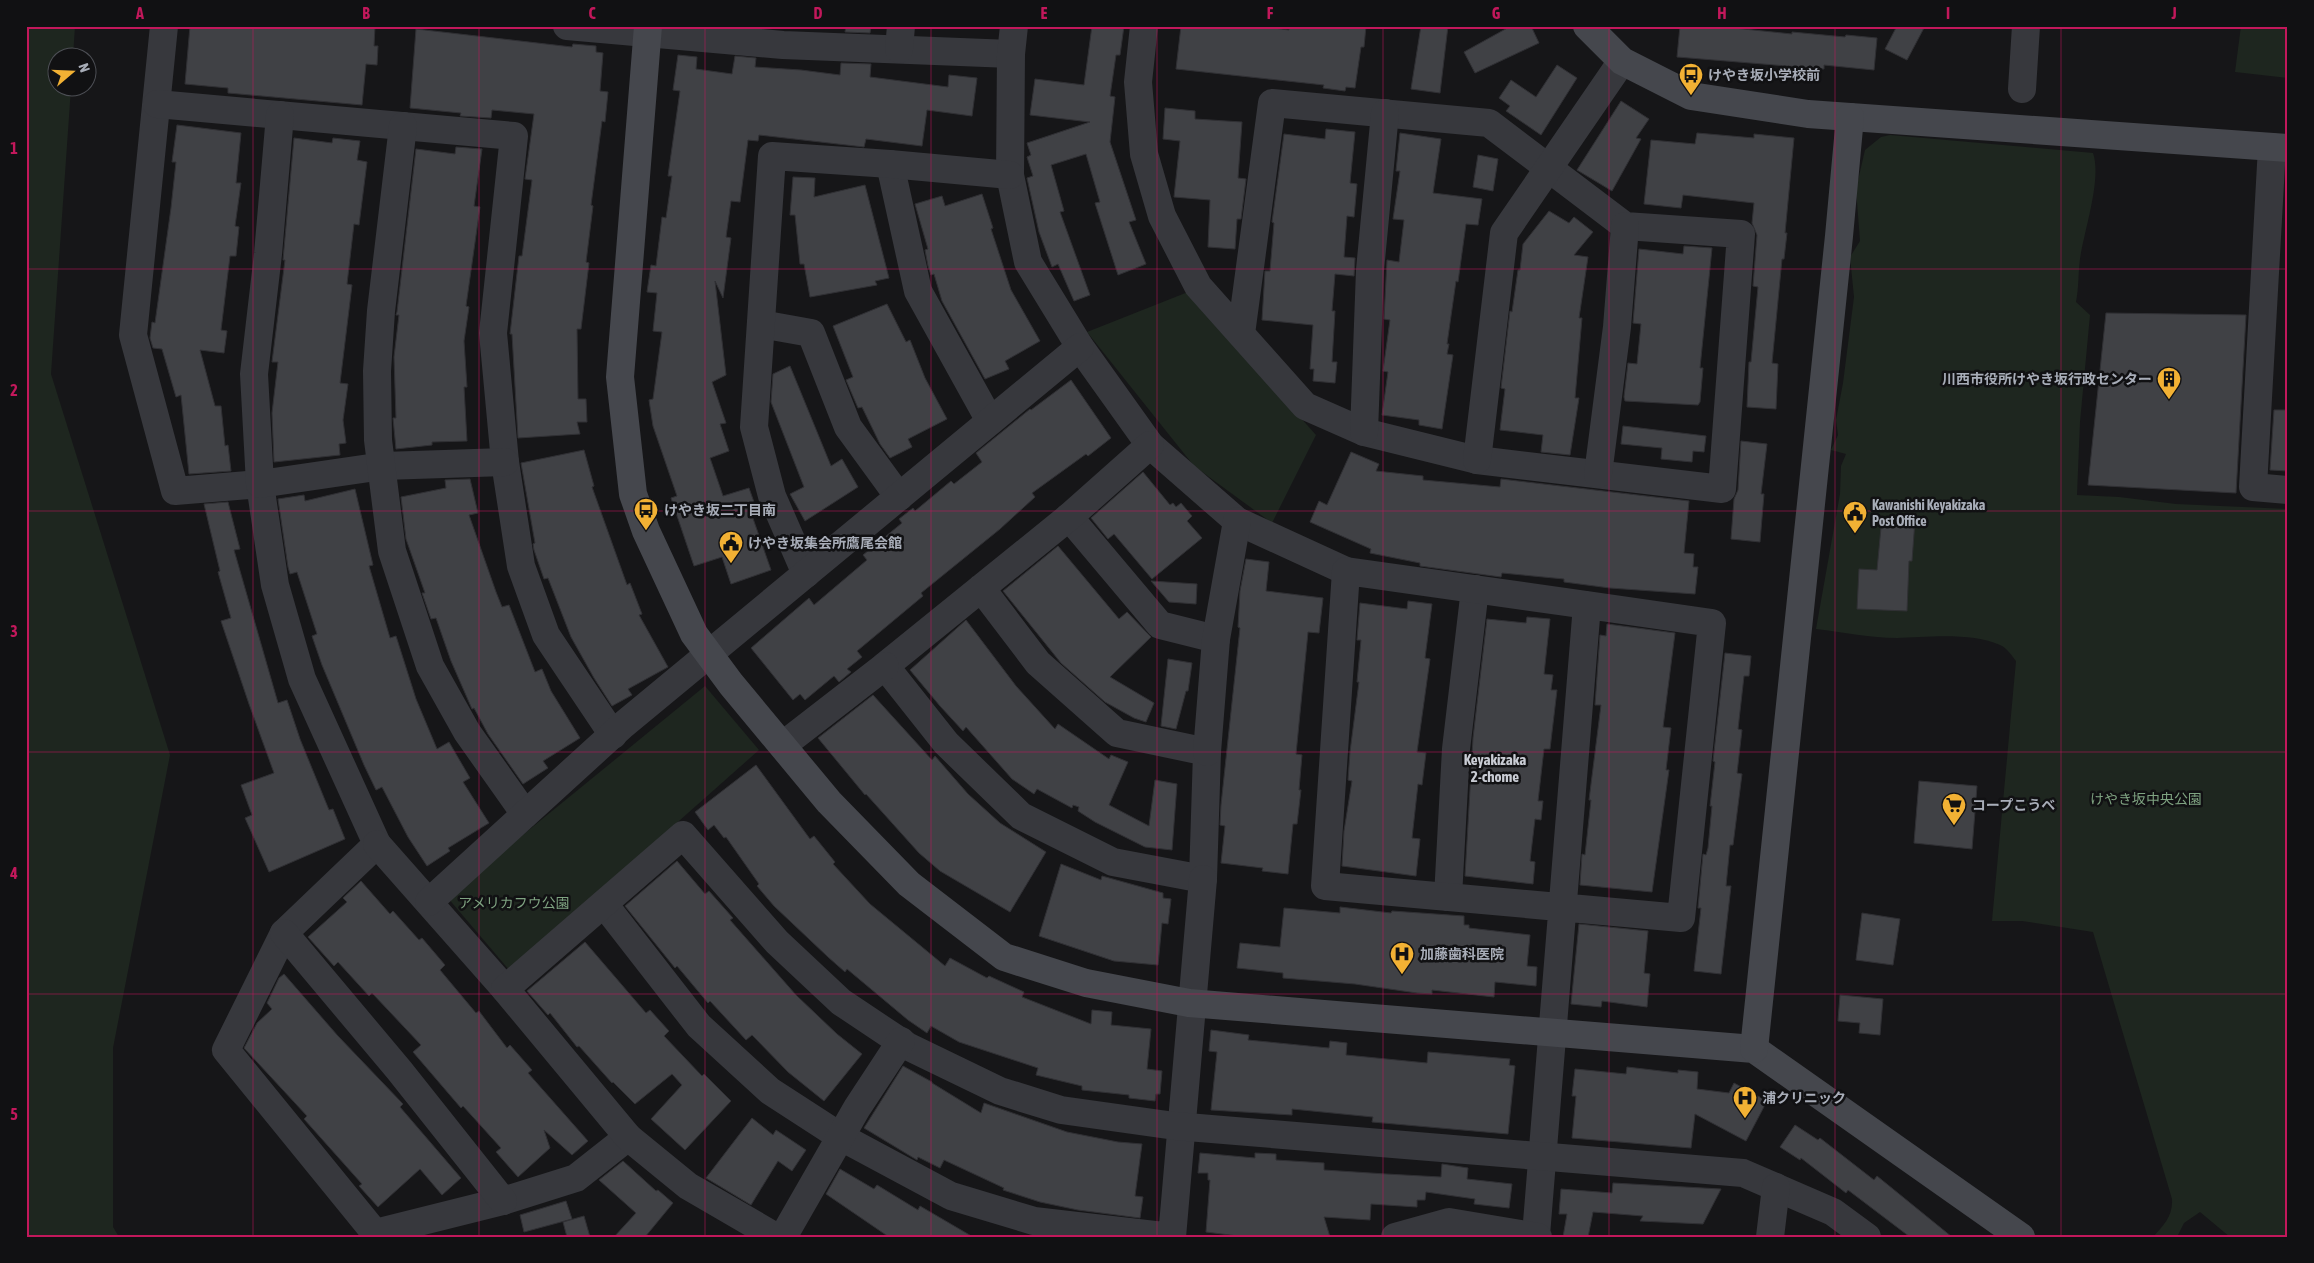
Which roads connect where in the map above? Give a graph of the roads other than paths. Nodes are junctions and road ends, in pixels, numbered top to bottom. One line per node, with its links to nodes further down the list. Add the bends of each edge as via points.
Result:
1 (164, 26): 13 (street)
2 (567, 26): 7 (street)
3 (1014, 26): 10 (street)
4 (1144, 26): 24 (street, via 1138,82 1144,154 1162,216 1198,286)
5 (1587, 26): 11 (street)
6 (2026, 26): 12 (street)
7 (648, 30): 8 (street); 44 (street, via 620,378 633,494 646,531 694,634)
8 (784, 36): 9 (street)
9 (900, 38): 10 (street)
10 (1011, 54): 21 (street)
11 (1622, 61): 16 (street, via 1690,96); 20 (street)
12 (2022, 89)
13 (157, 104): 15 (street); 33 (street, via 133,335 175,491)
14 (1385, 113): 20 (street, via 1489,123); 24 (street, via 1272,103); 27 (street, via 1370,270)
15 (280, 115): 17 (street); 33 (street, via 254,374)
16 (1850, 117): 18 (street); 61 (street)
17 (403, 126): 30 (street, via 514,136 493,333); 31 (street, via 377,371 378,440)
18 (2280, 148): 34 (street, via 2253,487)
19 (890, 164): 21 (street); 23 (street, via 772,156); 26 (street, via 918,291)
20 (1549, 168): 22 (street); 29 (street, via 1504,233)
21 (1010, 175): 25 (street, via 1028,262)
22 (1625, 226): 32 (street, via 1617,327); 32 (street, via 1740,234 1722,489)
23 (761, 324): 35 (street, via 811,333 848,427); 39 (street, via 754,427 772,496)
24 (1241, 334): 27 (street, via 1305,406)
25 (1080, 347): 26 (street); 28 (street)
26 (990, 421): 35 (street)
27 (1364, 432): 29 (street)
28 (1150, 445): 36 (street); 37 (street)
29 (1477, 460): 32 (street)
30 (505, 462): 31 (street); 46 (street, via 521,566 546,635)
31 (382, 466): 33 (street); 49 (street, via 392,551 430,666 467,732)
32 (1598, 474)
33 (260, 484): 50 (street, via 275,584 302,679)
34 (2288, 490)
35 (898, 497): 39 (street)
36 (1069, 517): 40 (street); 43 (street, via 1160,625)
37 (1237, 521): 38 (street); 43 (street)
38 (1346, 571): 41 (street); 52 (street, via 1324,886)
39 (806, 574): 44 (street)
40 (981, 588): 45 (street); 48 (street, via 1038,663 1117,733)
41 (1475, 589): 42 (street); 52 (street, via 1456,749)
42 (1587, 605): 55 (street); 55 (street, via 1712,623 1681,918)
43 (1216, 639): 48 (street)
44 (709, 654): 46 (street); 47 (street, via 730,684)
45 (885, 666): 47 (street); 51 (street, via 946,743 1021,816 1113,862)
46 (613, 735): 49 (street)
47 (783, 745): 58 (street, via 829,802 909,884 1004,957 1086,983)
48 (1207, 752): 51 (street)
49 (525, 814): 53 (street)
50 (377, 844): 53 (street); 56 (street)
51 (1203, 879): 58 (street)
52 (1448, 897): 55 (street)
53 (429, 902): 57 (street)
54 (604, 904): 57 (street); 60 (street, via 683,836 777,942 841,1002); 64 (street, via 699,1026 770,1091)
55 (1563, 907): 59 (street)
56 (284, 933): 67 (street); 67 (street, via 226,1050 374,1233)
57 (505, 989): 63 (street)
58 (1193, 1003): 59 (street); 62 (street)
59 (1553, 1032): 61 (street); 65 (street)
60 (901, 1041): 62 (street, via 1000,1091 1061,1110); 64 (street)
61 (1754, 1049): 74 (street)
62 (1182, 1127): 64 (street, via 1172,1237 1034,1221 951,1196); 65 (street)
63 (628, 1137): 67 (street, via 576,1178); 69 (street, via 688,1186)
64 (840, 1137): 70 (street)
65 (1543, 1155): 66 (street, via 1744,1173); 68 (street)
66 (1776, 1187): 72 (street); 73 (street, via 1833,1212)
67 (503, 1201)
68 (1537, 1236): 71 (street, via 1449,1222)
69 (776, 1237)
70 (783, 1237)
71 (1396, 1237)
72 (1770, 1237)
73 (1867, 1237)
74 (2021, 1237)

